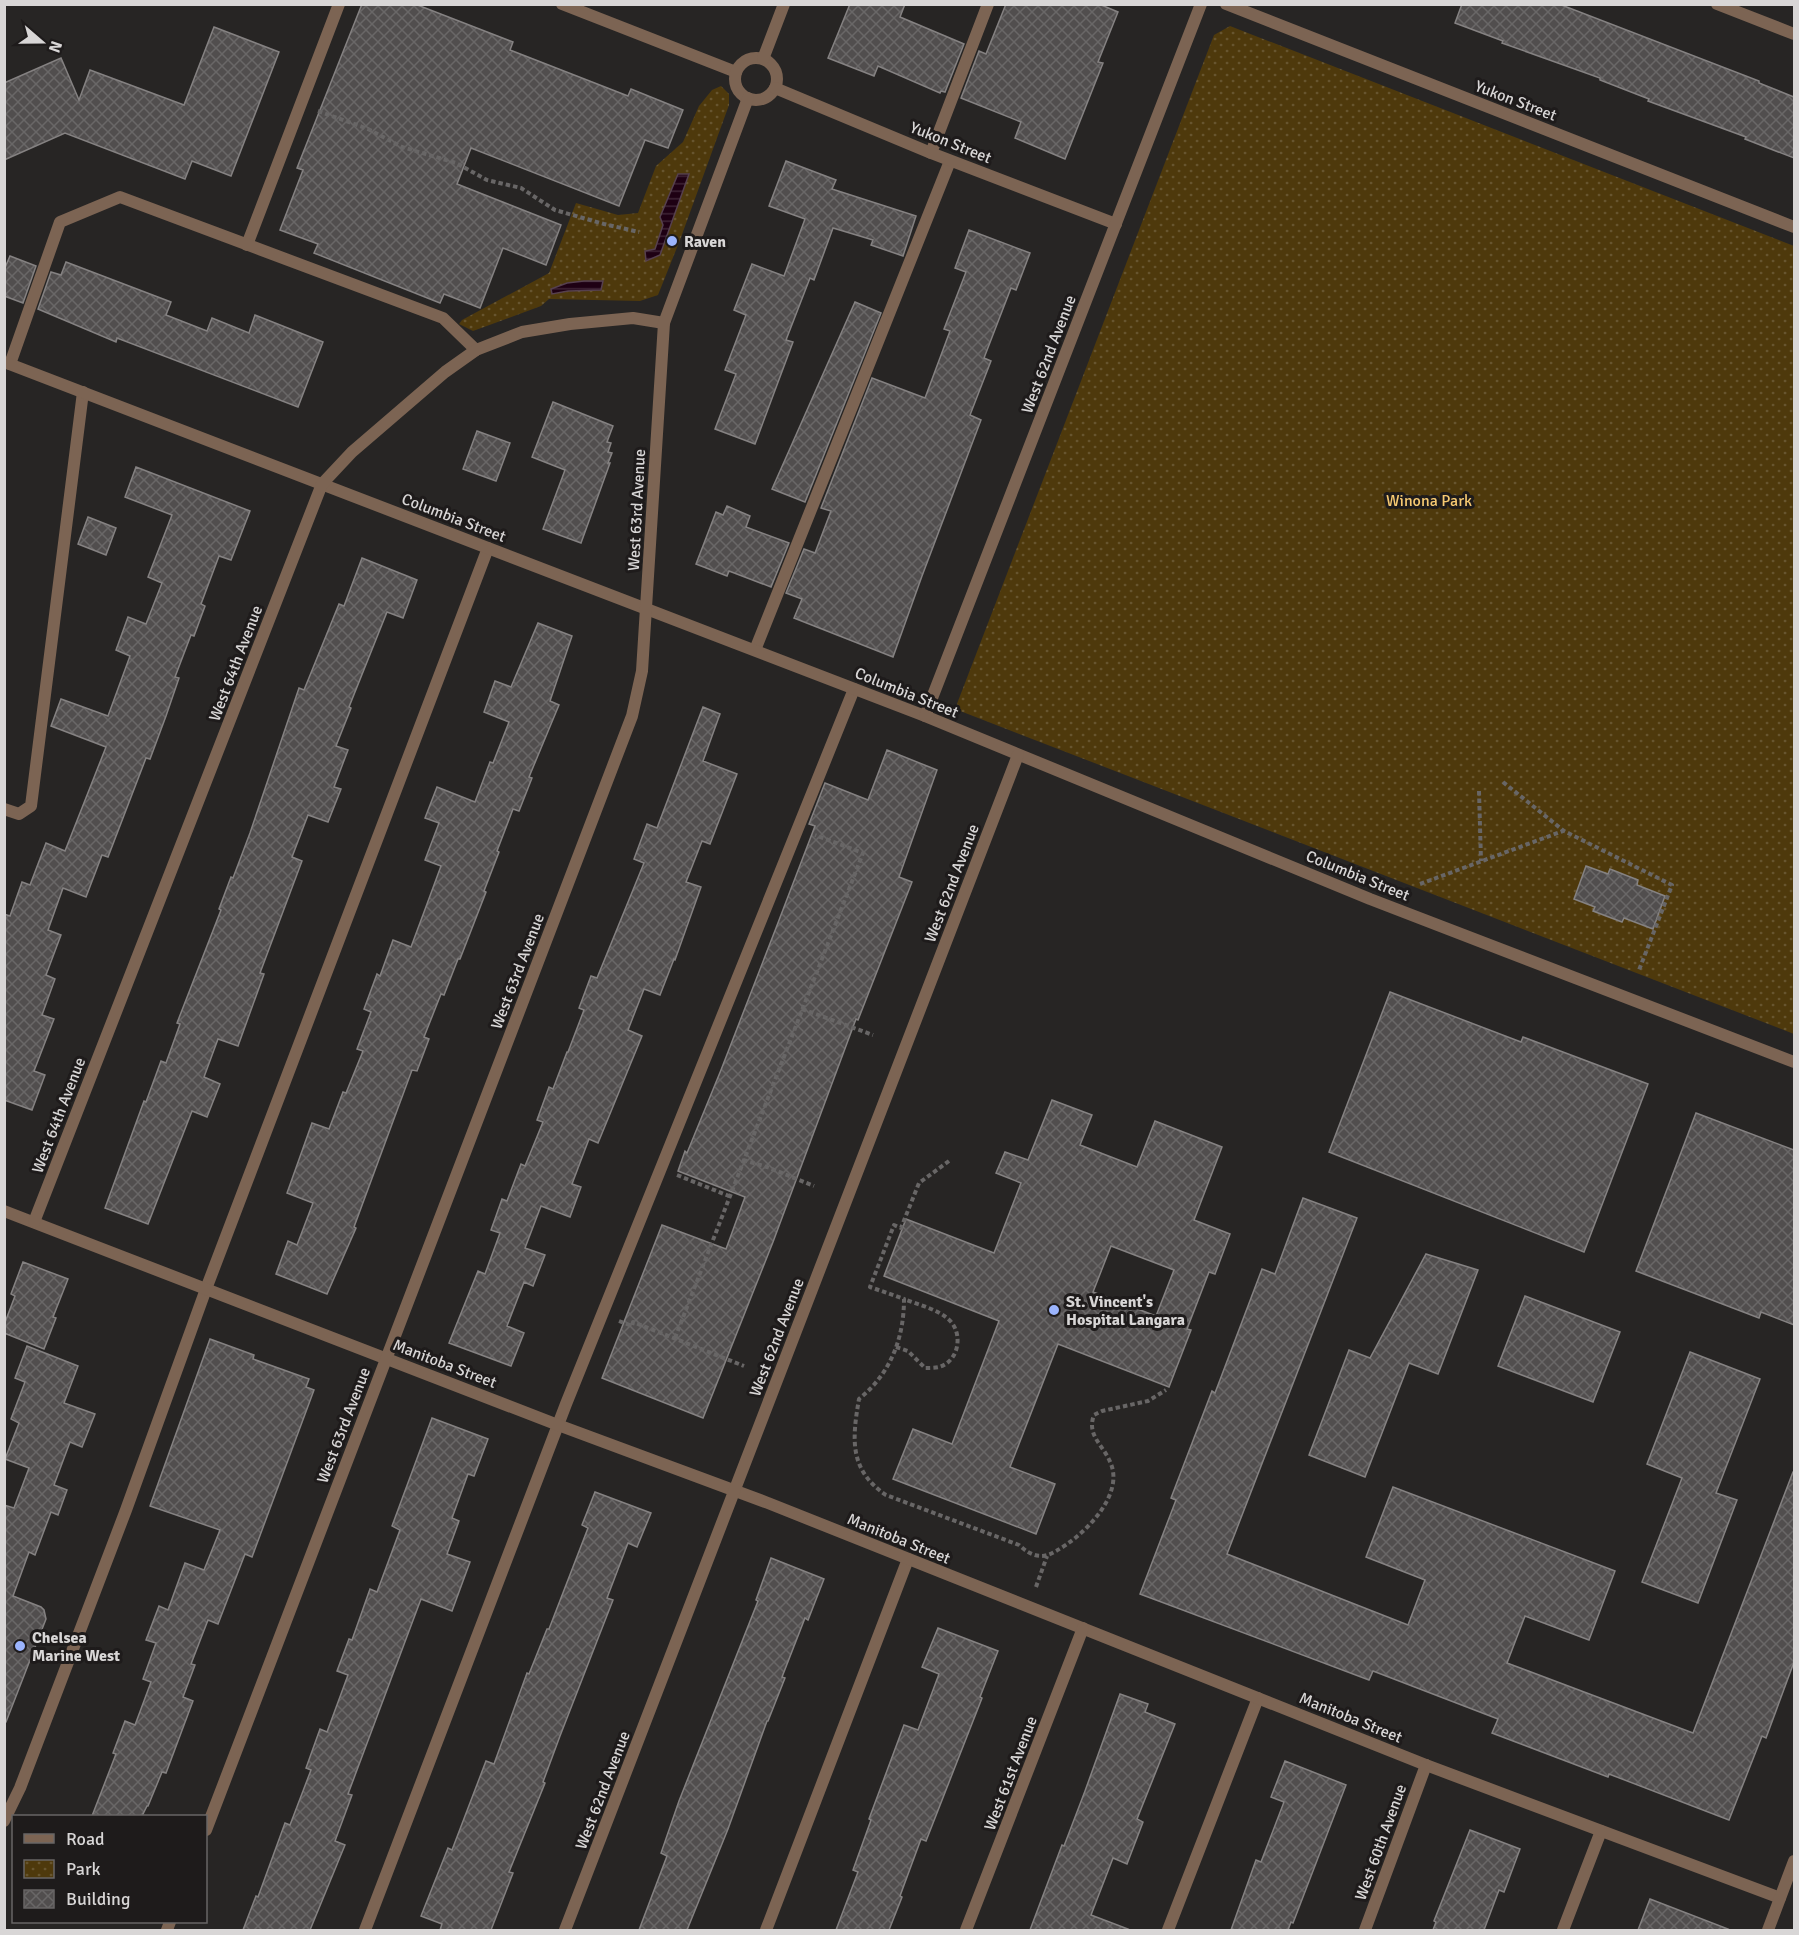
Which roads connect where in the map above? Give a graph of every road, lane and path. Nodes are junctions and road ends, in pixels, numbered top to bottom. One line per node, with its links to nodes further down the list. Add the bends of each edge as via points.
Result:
1 (339, 4): 13 (street)
2 (562, 4): 10 (street)
3 (783, 4): 9 (street)
4 (988, 4): 14 (street)
5 (1201, 4): 16 (street, West 62nd Avenue)
6 (1226, 4): 17 (street, Yukon Street)
7 (1718, 4): 8 (street)
8 (1794, 34)
9 (763, 59): 10 (street, via 750,59); 11 (street, via 774,67)
10 (736, 72): 12 (street, via 738,90)
11 (775, 88): 12 (street, via 767,97); 14 (street, Yukon Street)
12 (748, 98): 20 (street, West 63rd Avenue)
13 (300, 105): 18 (path, via 368,129 402,147 456,163 487,180 521,188 555,210); 19 (street)
14 (931, 153): 15 (street, Yukon Street)
15 (950, 160): 16 (street, Yukon Street); 27 (street)
16 (1116, 224): 29 (street, West 62nd Avenue)
17 (1794, 227)
18 (639, 232)
19 (247, 244): 21 (street, via 443,318); 22 (street, via 120,197 60,222)
20 (664, 323): 21 (street, West 64th Avenue, via 633,318 570,324 522,332); 26 (street, West 63rd Avenue)
21 (476, 350): 24 (street, West 64th Avenue, via 352,452)
22 (7, 363): 23 (street, Columbia Street)
23 (83, 392): 24 (street, Columbia Street); 33 (street, via 31,806 19,813)
24 (322, 484): 25 (street, Columbia Street); 48 (street, West 64th Avenue)
25 (488, 548): 26 (street, Columbia Street); 49 (street)
26 (647, 609): 27 (street, Columbia Street); 54 (street, West 63rd Avenue, via 642,671 632,716)
27 (755, 650): 28 (street, Columbia Street)
28 (854, 688): 29 (street, Columbia Street); 34 (street)
29 (925, 716): 30 (street, Columbia Street)
30 (1018, 755): 41 (street, Columbia Street, via 1370,899); 58 (street, West 62nd Avenue)
31 (1503, 782): 35 (path)
32 (1479, 791): 36 (path)
33 (4, 809)
34 (797, 828): 39 (path, via 863,853); 44 (street)
35 (1564, 831): 36 (path); 38 (path, via 1672,885)
36 (1481, 861): 37 (path)
37 (1420, 884)
38 (1639, 970)
39 (802, 1009): 40 (path); 42 (path)
40 (873, 1035)
41 (1794, 1062)
42 (743, 1160): 45 (path); 46 (path)
43 (949, 1161): 50 (path, via 919,1183 901,1228 894,1225 870,1287)
44 (661, 1168): 46 (path); 51 (street)
45 (814, 1186)
46 (729, 1196): 52 (path)
47 (4, 1211): 48 (street, Manitoba Street)
48 (34, 1222): 49 (street, Manitoba Street)
49 (206, 1289): 54 (street, Manitoba Street); 65 (street, via 126,1510)
50 (904, 1299): 53 (path); 53 (path, via 948,1318 959,1345 952,1359 940,1367 925,1368 908,1351)
51 (602, 1314): 52 (path); 57 (street)
52 (675, 1338): 55 (path)
53 (896, 1347): 59 (path, via 882,1374 859,1399 853,1443 872,1486 886,1495 1020,1545 1028,1553)
54 (386, 1358): 57 (street, Manitoba Street); 66 (street, West 63rd Avenue)
55 (744, 1366)
56 (1166, 1390): 59 (path, via 1148,1401 1094,1415 1092,1434 1112,1465 1114,1480 1096,1518 1082,1534)
57 (558, 1425): 58 (street, Manitoba Street); 70 (street)
58 (734, 1491): 60 (street, Manitoba Street); 71 (street, West 62nd Avenue)
59 (1047, 1557): 61 (path)
60 (908, 1559): 62 (street, Manitoba Street); 72 (street)
61 (1036, 1587)
62 (1083, 1628): 63 (street, Manitoba Street); 73 (street, West 61st Avenue)
63 (1258, 1698): 64 (street, Manitoba Street); 74 (street)
64 (1426, 1765): 67 (street, Manitoba Street); 75 (street, West 60th Avenue)
65 (4, 1821)
66 (207, 1827)
67 (1601, 1831): 69 (street, Manitoba Street); 76 (street)
68 (1794, 1861): 69 (street)
69 (1780, 1898): 77 (street)
70 (365, 1930)
71 (565, 1930)
72 (766, 1930)
73 (966, 1930)
74 (1168, 1930)
75 (1365, 1930)
76 (1563, 1930)
77 (1768, 1930)

